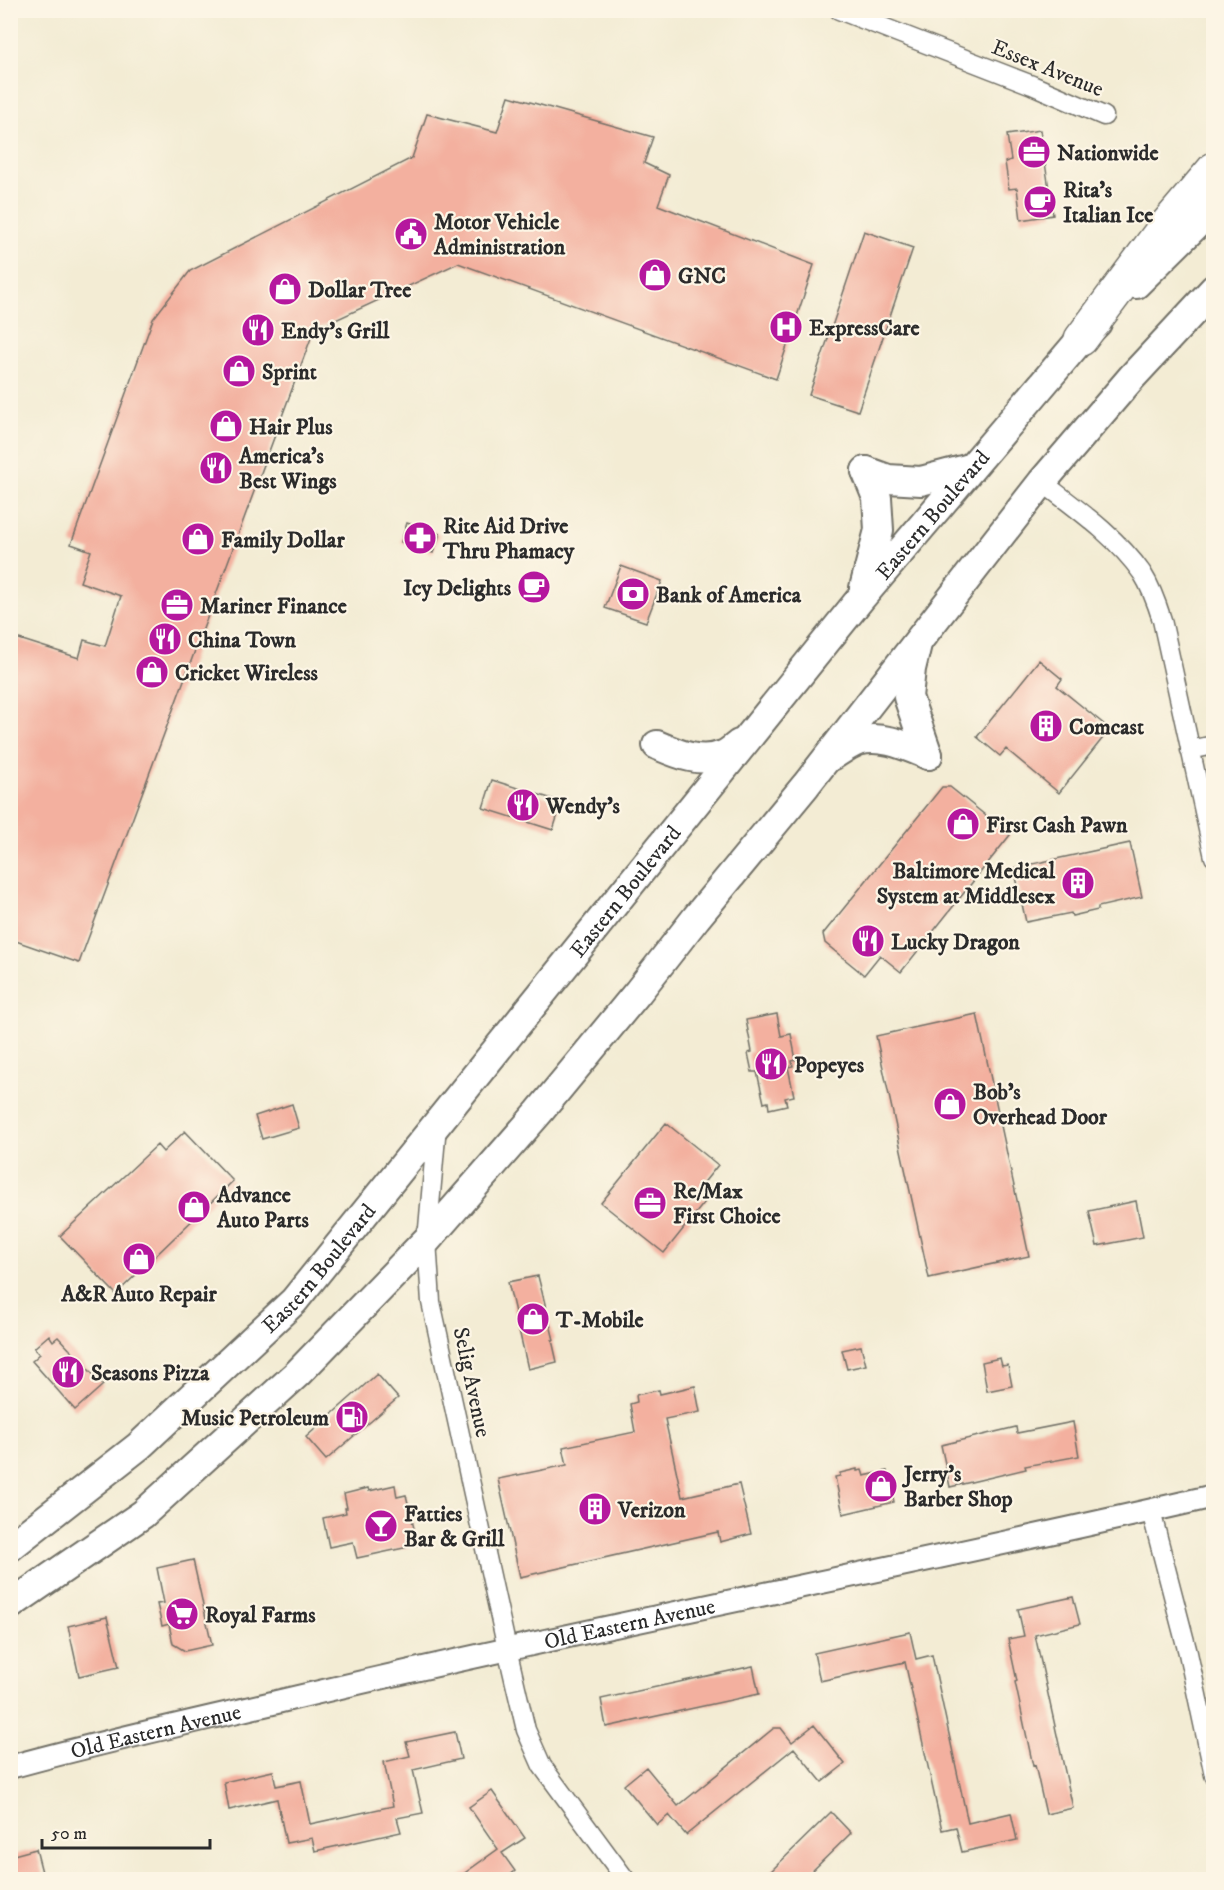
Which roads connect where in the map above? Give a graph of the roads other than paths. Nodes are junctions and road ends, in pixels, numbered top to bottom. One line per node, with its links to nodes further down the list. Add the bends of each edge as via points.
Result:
1 (839, 10): 2 (street, Essex Avenue)
2 (1104, 116)
3 (1214, 169): 6 (highway, via 1164,228)
4 (1214, 207): 6 (main road, Eastern Boulevard)
5 (1214, 290): 8 (main road, via 1132,377)
6 (1081, 339): 7 (main road, Eastern Boulevard)
7 (970, 468): 9 (main road, Eastern Boulevard); 9 (main road, via 921,481 888,479 866,471 877,498 879,530)
8 (1042, 482): 10 (main road); 14 (street, via 1094,522 1142,574 1162,620)
9 (861, 598): 11 (main road, Eastern Boulevard)
10 (919, 638): 15 (main road); 15 (main road, via 908,697 928,755 876,738 856,741)
11 (748, 737): 12 (main road, via 724,755 701,760); 17 (main road, Eastern Boulevard)
12 (657, 745)
13 (1214, 745): 14 (street)
14 (1190, 750): 16 (street)
15 (826, 759): 18 (main road, via 539,1112)
16 (1214, 857)
17 (437, 1121): 18 (street, Selig Avenue); 21 (main road, Eastern Boulevard, via 294,1301 139,1446)
18 (427, 1240): 22 (main road, via 297,1374 143,1514); 23 (street, Selig Avenue, via 431,1302)
19 (1214, 1496): 20 (street, Old Eastern Avenue)
20 (1151, 1511): 23 (street, Old Eastern Avenue); 27 (street, via 1188,1653)
21 (10, 1547)
22 (10, 1605)
23 (507, 1649): 25 (street, Old Eastern Avenue); 28 (street, Selig Avenue, via 526,1730 542,1766)
24 (10, 1757): 25 (street, Old Eastern Avenue)
25 (46, 1757): 26 (street, Old Eastern Avenue)
26 (10, 1767)
27 (1214, 1775)
28 (626, 1880)

